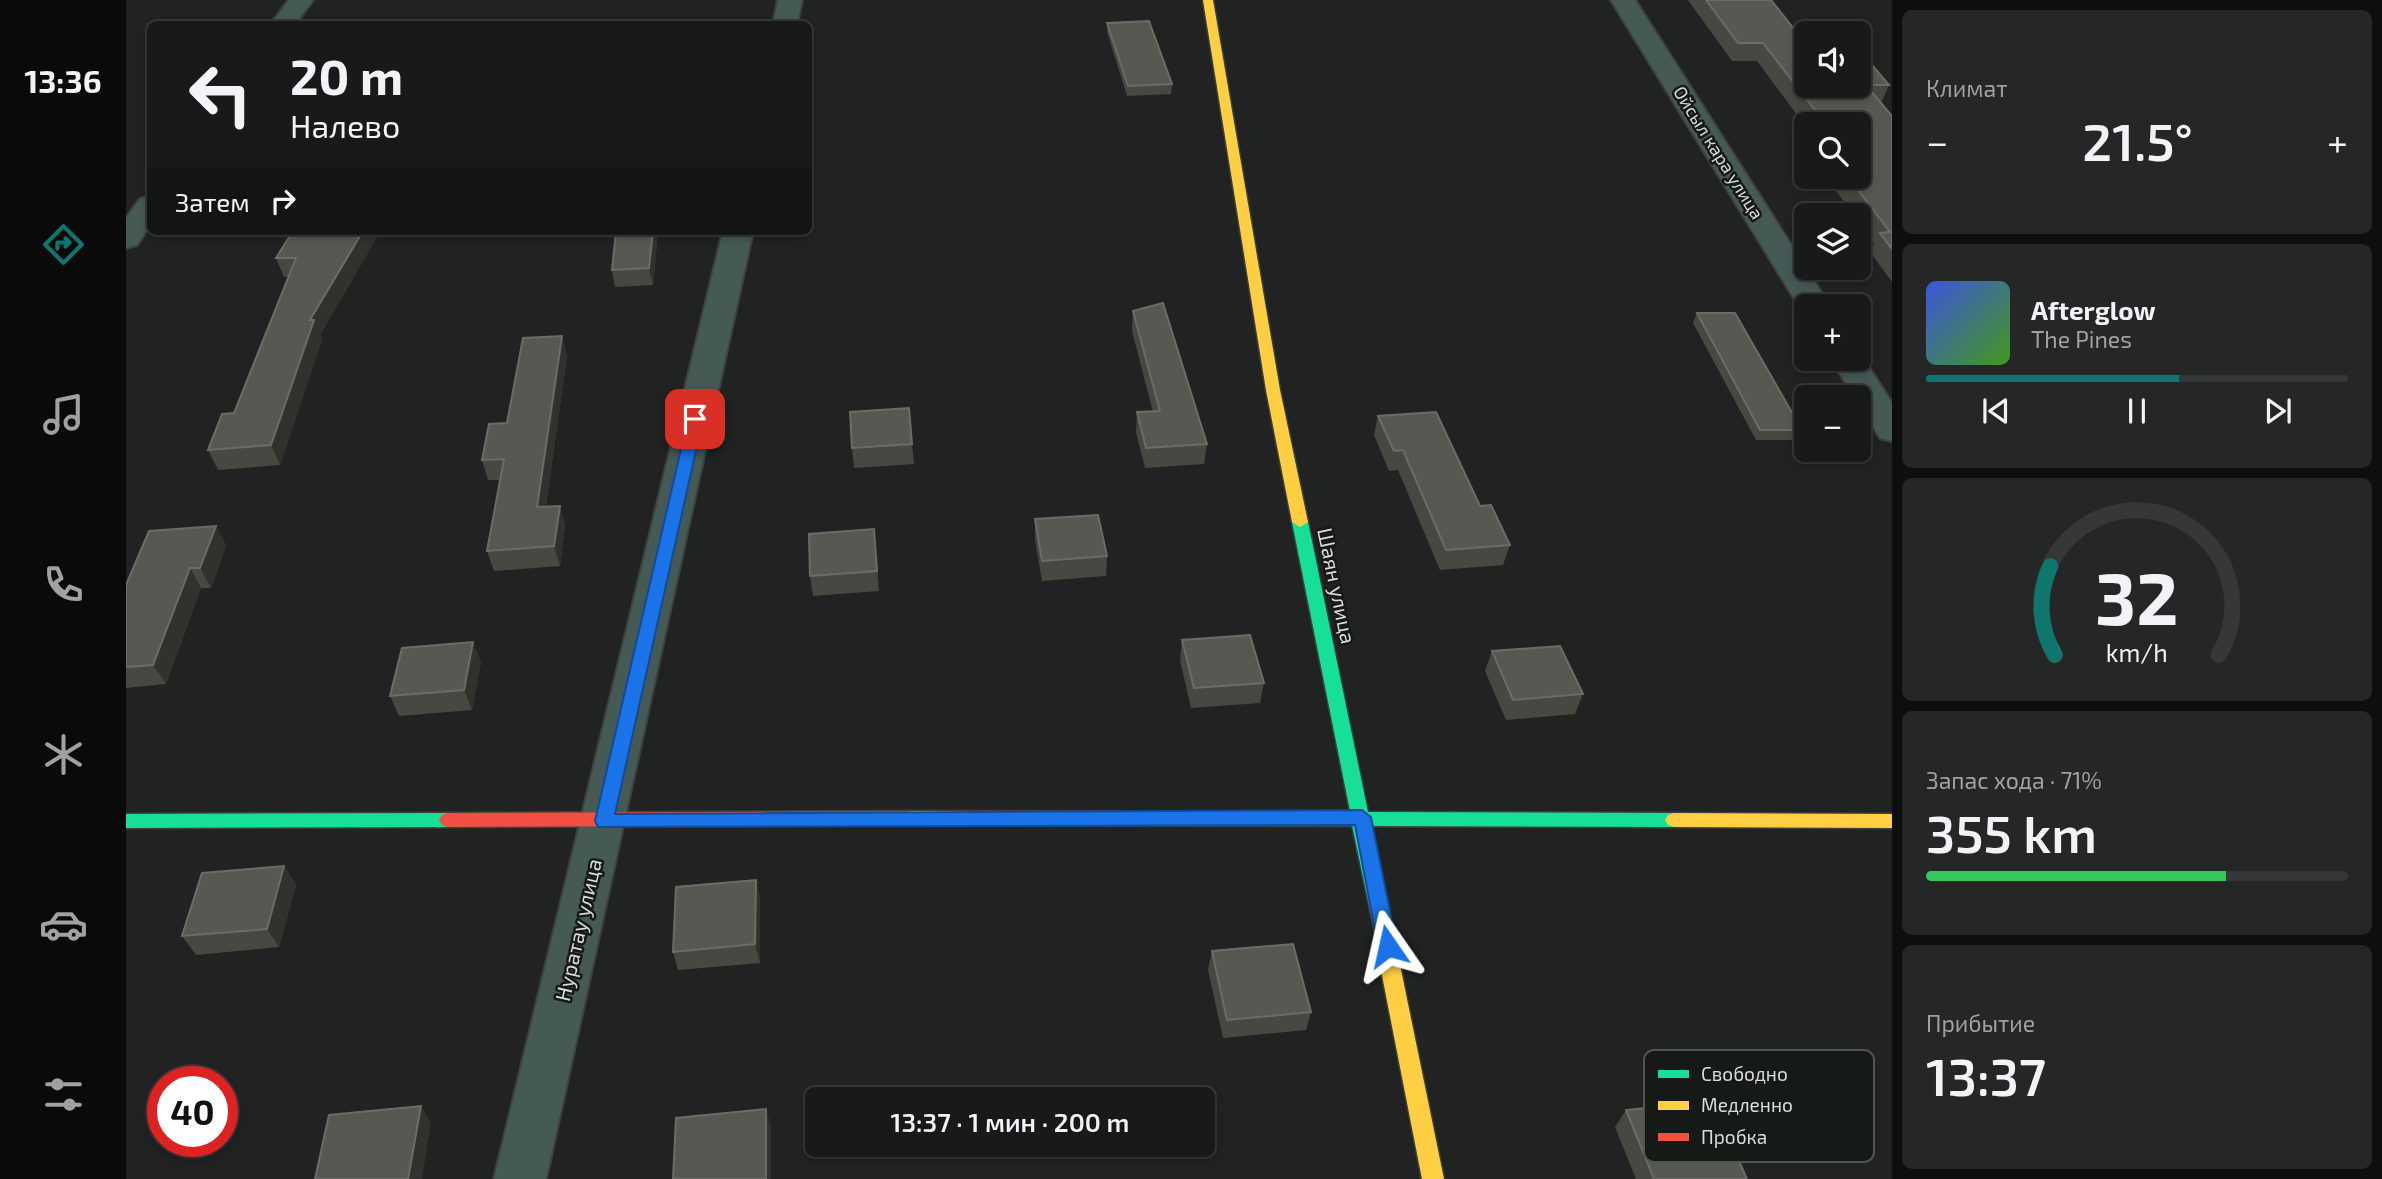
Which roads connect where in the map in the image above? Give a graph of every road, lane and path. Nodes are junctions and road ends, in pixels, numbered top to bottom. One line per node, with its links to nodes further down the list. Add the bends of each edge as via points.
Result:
1 (301, 0): 5 (street)
2 (790, 0): 6 (street)
3 (1208, 0): 13 (street, Шаян улица, via 1273,390)
4 (1623, 0): 10 (street, Ойсыл кара улица)
5 (285, 21)
6 (786, 21)
7 (147, 209): 9 (street)
8 (737, 235): 15 (street, Нуратау улица)
9 (126, 239)
10 (1807, 294)
11 (1855, 371): 12 (street)
12 (1892, 430)
13 (1362, 817): 15 (street); 16 (street); 18 (street, Шаян улица)
14 (126, 821): 15 (street)
15 (604, 821): 17 (street, Нуратау улица)
16 (1892, 821)
17 (520, 1179)
18 (1433, 1179)

